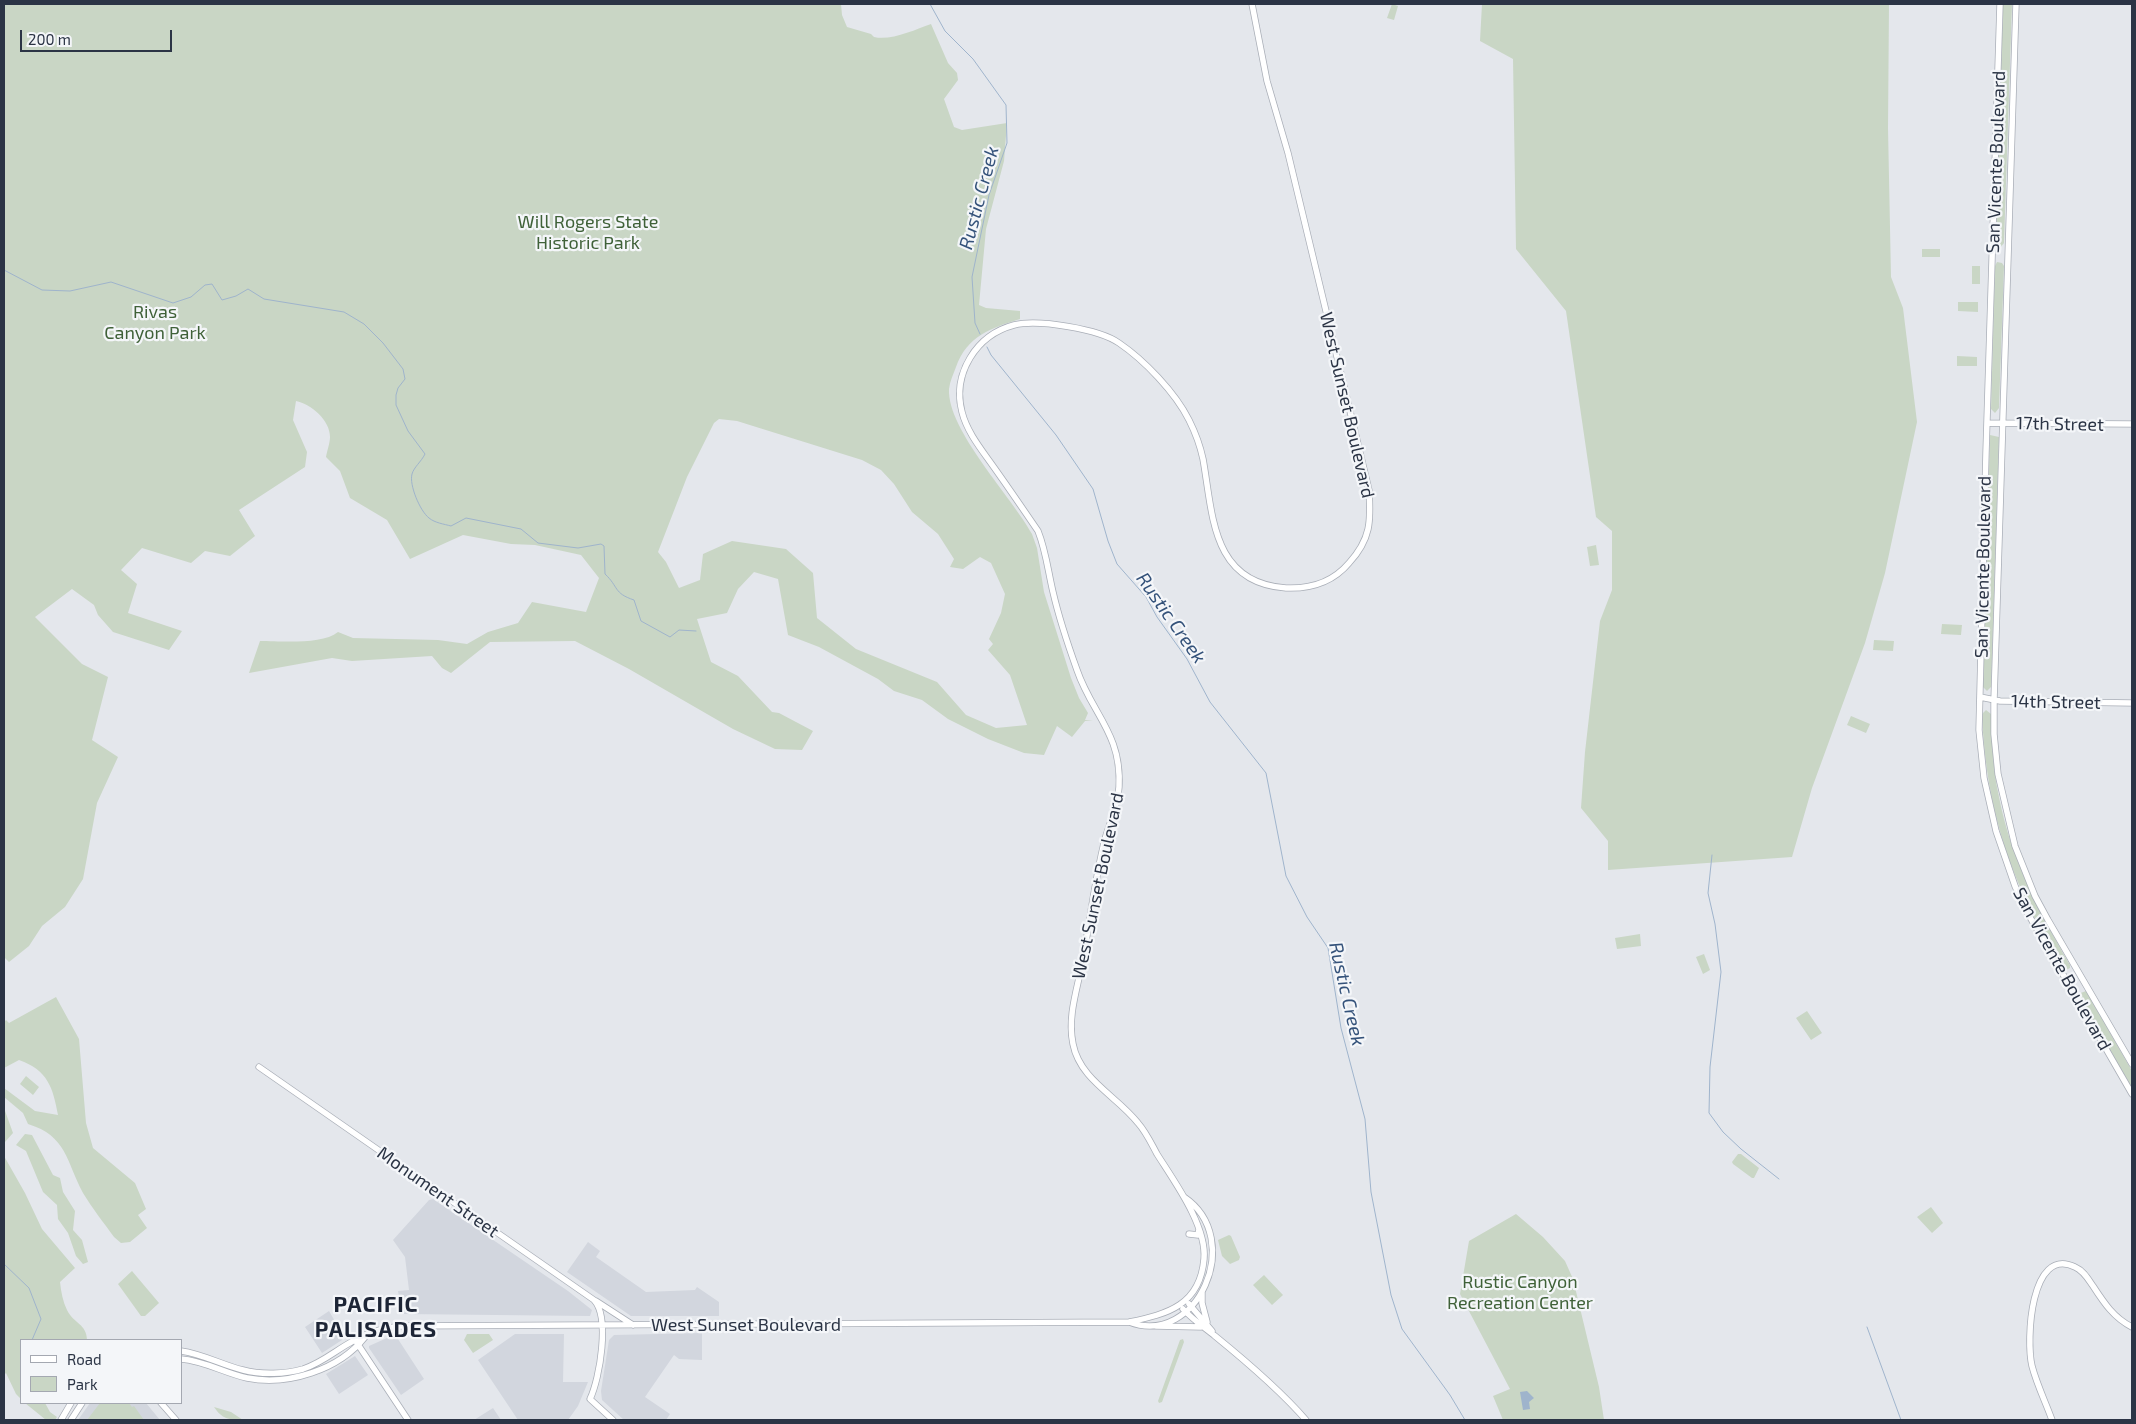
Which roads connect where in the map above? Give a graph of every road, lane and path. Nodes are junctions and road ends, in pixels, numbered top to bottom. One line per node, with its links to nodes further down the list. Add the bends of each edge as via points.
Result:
1 (1252, 4): 13 (main road, West Sunset Boulevard, via 1267,80 1288,153 1369,490 1370,528 1355,557 1344,570 1328,580 1303,587 1272,586 1241,571 1223,550 1214,532 1202,457 1188,418 1170,391 1139,360 1119,343 1100,333 1033,324 1011,326 988,337 974,351 964,369 960,387 962,412 970,432 1038,531 1045,548 1053,594 1077,670 1108,729 1117,757 1117,803 1105,840 1072,1010 1073,1044 1077,1057 1093,1081 1138,1122)
2 (2000, 4): 4 (main road, San Vicente Boulevard)
3 (2016, 4): 5 (main road)
4 (1987, 423): 5 (main road, 17th Street); 7 (main road, San Vicente Boulevard)
5 (2003, 423): 6 (main road, 17th Street); 8 (main road)
6 (2132, 424)
7 (1980, 697): 8 (main road, 14th Street); 12 (main road, San Vicente Boulevard, via 1982,755 1990,807 2015,886)
8 (1994, 700): 9 (main road, 14th Street); 10 (main road, via 1998,774 2018,854 2048,920)
9 (2132, 703)
10 (2132, 1064)
11 (259, 1067): 17 (main road, Monument Street)
12 (2132, 1094)
13 (1184, 1197): 14 (main road, West Sunset Boulevard); 16 (main road, West Sunset Boulevard, via 1201,1214 1212,1242 1210,1275)
14 (1198, 1224): 15 (main road, via 1200,1233); 18 (main road, West Sunset Boulevard, via 1204,1260 1200,1280)
15 (1189, 1234)
16 (1202, 1292): 19 (main road, West Sunset Boulevard); 24 (main road)
17 (594, 1300): 21 (main road, via 601,1311); 22 (main road, Monument Street)
18 (1183, 1303): 19 (main road); 20 (main road, West Sunset Boulevard, via 1166,1313)
19 (1188, 1309): 23 (main road, West Sunset Boulevard, via 1173,1319); 24 (main road)
20 (1129, 1322): 22 (main road, West Sunset Boulevard); 23 (main road, West Sunset Boulevard, via 1139,1326)
21 (601, 1325): 22 (main road, West Sunset Boulevard); 26 (main road, West Sunset Boulevard, via 400,1326 379,1330); 36 (main road, via 600,1365 590,1399)
22 (634, 1325)
23 (1154, 1325): 24 (main road)
24 (1205, 1326): 37 (main road)
25 (2132, 1327): 38 (main road, via 2111,1312 2080,1270 2059,1264 2047,1271 2034,1300 2029,1339 2032,1366)
26 (357, 1342): 27 (main road, West Sunset Boulevard, via 313,1366 275,1373 242,1370 204,1355); 28 (main road, West Sunset Boulevard, via 324,1368 281,1379 247,1378 208,1364); 35 (main road)
27 (182, 1351)
28 (182, 1359)
29 (70, 1404): 32 (main road)
30 (81, 1404): 33 (main road)
31 (162, 1404): 34 (main road)
32 (61, 1420)
33 (70, 1420)
34 (176, 1420)
35 (408, 1420)
36 (613, 1420)
37 (1306, 1420)
38 (2052, 1420)

